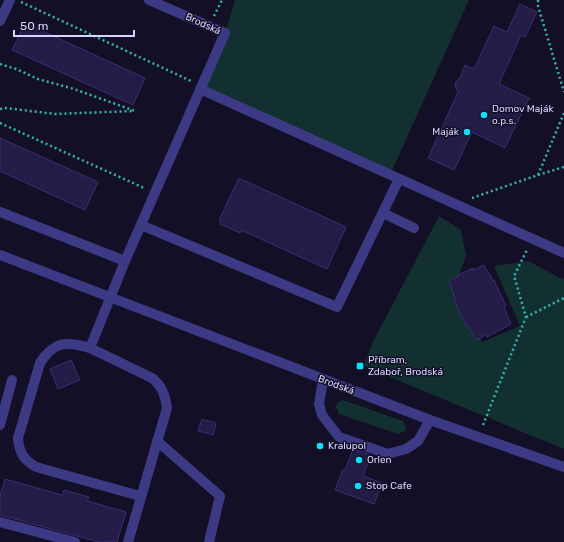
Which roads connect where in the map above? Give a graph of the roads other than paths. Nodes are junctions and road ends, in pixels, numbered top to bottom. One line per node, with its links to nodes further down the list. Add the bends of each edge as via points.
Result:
1 (10, 0): 3 (street)
2 (149, 0): 4 (street, Brodská, via 225,33)
3 (0, 20)
4 (201, 88): 5 (street); 8 (street, Brodská)
5 (399, 179): 7 (street); 10 (street)
6 (0, 212): 12 (street)
7 (383, 213): 8 (street, via 337,307); 9 (street)
8 (141, 225): 12 (street, Brodská)
9 (414, 228)
10 (564, 253)
11 (0, 255): 13 (street, Brodská)
12 (125, 261): 13 (street, Brodská)
13 (110, 298): 14 (street, Brodská); 16 (street, Brodská)
14 (90, 348): 19 (street, via 158,383 166,398 167,408); 21 (street, via 64,344 46,354 40,363 18,438 22,456 36,467)
15 (12, 380): 18 (street)
16 (323, 380): 17 (street, Brodská); 17 (street, via 319,404 322,416 339,437 388,454 406,449 418,440)
17 (430, 420): 20 (street, Brodská)
18 (0, 425)
19 (157, 441): 21 (street); 25 (street, via 220,496)
20 (564, 467)
21 (140, 496): 24 (street)
22 (0, 522): 23 (street)
23 (75, 542)
24 (128, 542)
25 (209, 542)

